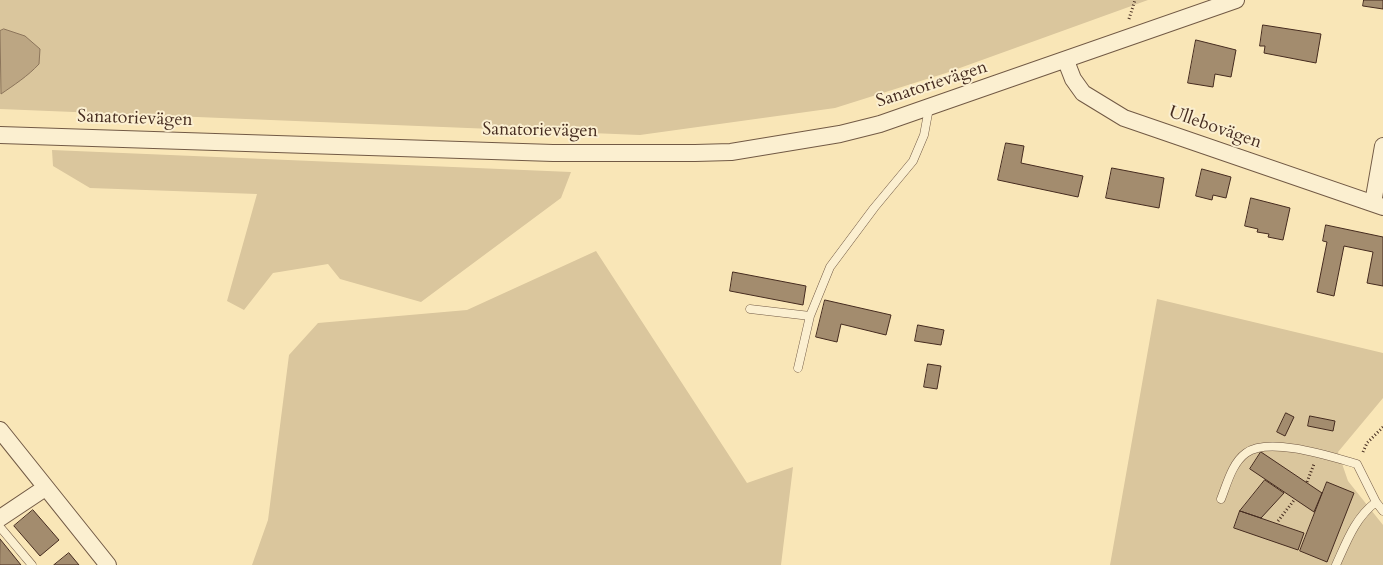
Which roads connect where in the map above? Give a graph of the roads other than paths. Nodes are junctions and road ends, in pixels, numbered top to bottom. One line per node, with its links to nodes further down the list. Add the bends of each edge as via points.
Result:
1 (1236, 0): 2 (street, Sanatorievägen)
2 (1066, 61): 3 (street, Sanatorievägen); 6 (street, Ullebovägen, via 1082,92 1124,118)
3 (929, 108): 4 (street, Sanatorievägen, via 840,134 731,152 553,152); 8 (lane, via 924,135 913,161 830,267)
4 (0, 135)
5 (1383, 146): 6 (street, Ullebovägen)
6 (1378, 205)
7 (750, 309): 8 (lane)
8 (810, 316): 9 (lane)
9 (798, 368)
10 (0, 430): 11 (street)
11 (45, 488): 15 (street); 18 (street)
12 (1221, 500): 13 (lane, via 1235,465 1246,452 1265,446 1318,453 1358,464)
13 (1376, 502): 14 (lane); 19 (lane, via 1364,511)
14 (1383, 511)
15 (0, 518)
16 (0, 526): 17 (lane)
17 (32, 565)
18 (108, 565)
19 (1336, 565)

